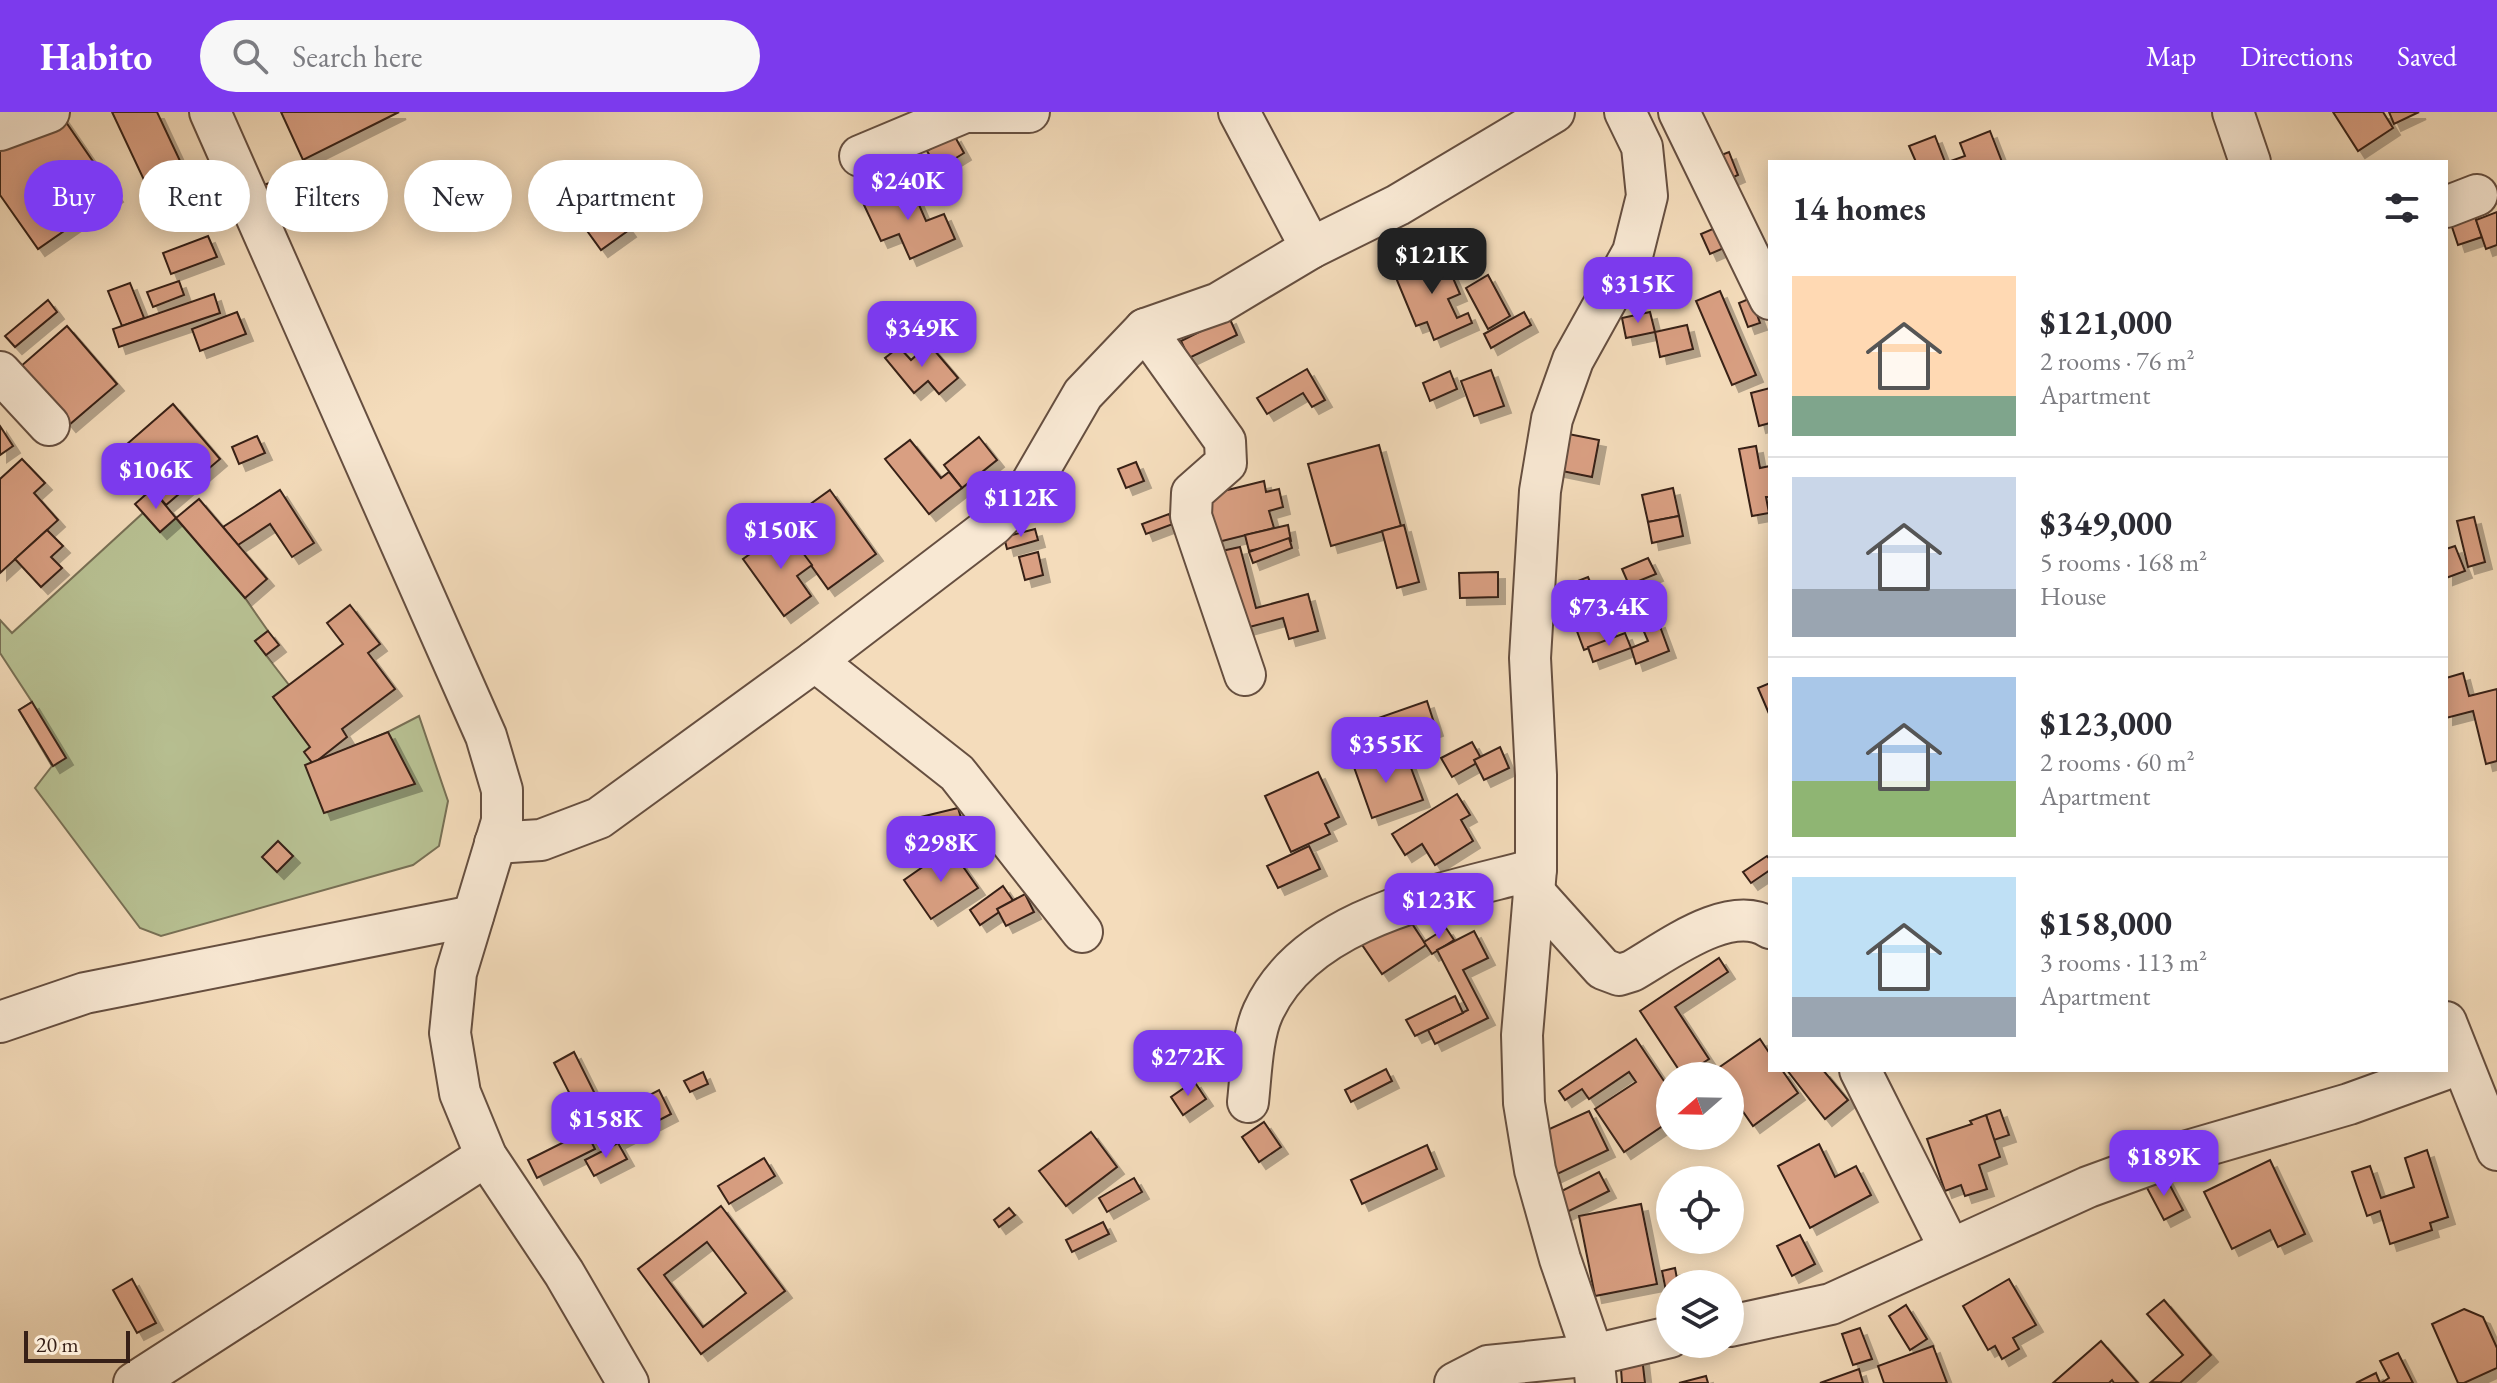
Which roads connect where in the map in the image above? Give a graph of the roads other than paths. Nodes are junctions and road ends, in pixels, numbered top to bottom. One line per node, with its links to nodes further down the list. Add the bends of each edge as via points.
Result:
1 (49, 112): 9 (street)
2 (210, 112): 19 (street, via 486,736 502,790 502,821)
3 (1029, 112): 10 (street, via 965,112)
4 (1239, 112): 12 (street)
5 (1625, 112): 20 (street, via 1642,147 1647,196 1633,252 1573,360 1552,419 1540,491 1530,658)
6 (1679, 112): 13 (street)
7 (2233, 112): 11 (street)
8 (1549, 114): 12 (street, via 1398,205)
9 (0, 130)
10 (860, 156)
11 (2249, 160)
12 (1311, 248): 14 (street, via 1219,303)
13 (1768, 295)
14 (1145, 329): 17 (street, via 1083,394 1028,489 993,525); 18 (street, via 1225,441 1226,463 1192,493 1191,516)
15 (0, 372): 16 (street)
16 (49, 425)
17 (815, 661): 19 (street, via 599,818 541,840); 23 (street, via 957,773)
18 (1245, 675)
19 (495, 843): 21 (street)
20 (1535, 880): 22 (street, via 1603,969 1619,975 1713,925 1737,920); 29 (street, via 1388,909 1322,945 1287,975 1263,1012); 35 (street, via 1522,1035 1524,1103 1535,1170)
21 (473, 916): 24 (street, via 85,993); 31 (street, via 456,973 450,1033 460,1093)
22 (1768, 927)
23 (1082, 932)
24 (0, 1022)
25 (2448, 1040): 26 (street)
26 (2451, 1067): 30 (street)
27 (1861, 1072): 32 (street)
28 (2437, 1072): 32 (street, via 2184,1152 2088,1187)
29 (1248, 1102)
30 (2493, 1125)
31 (486, 1156): 36 (street); 37 (street, via 564,1273)
32 (1950, 1249): 33 (street, via 1831,1304)
33 (1744, 1323)
34 (1656, 1343): 35 (street)
35 (1595, 1369): 38 (street, via 1520,1361 1488,1366)
36 (134, 1383)
37 (628, 1383)
38 (1455, 1383)

